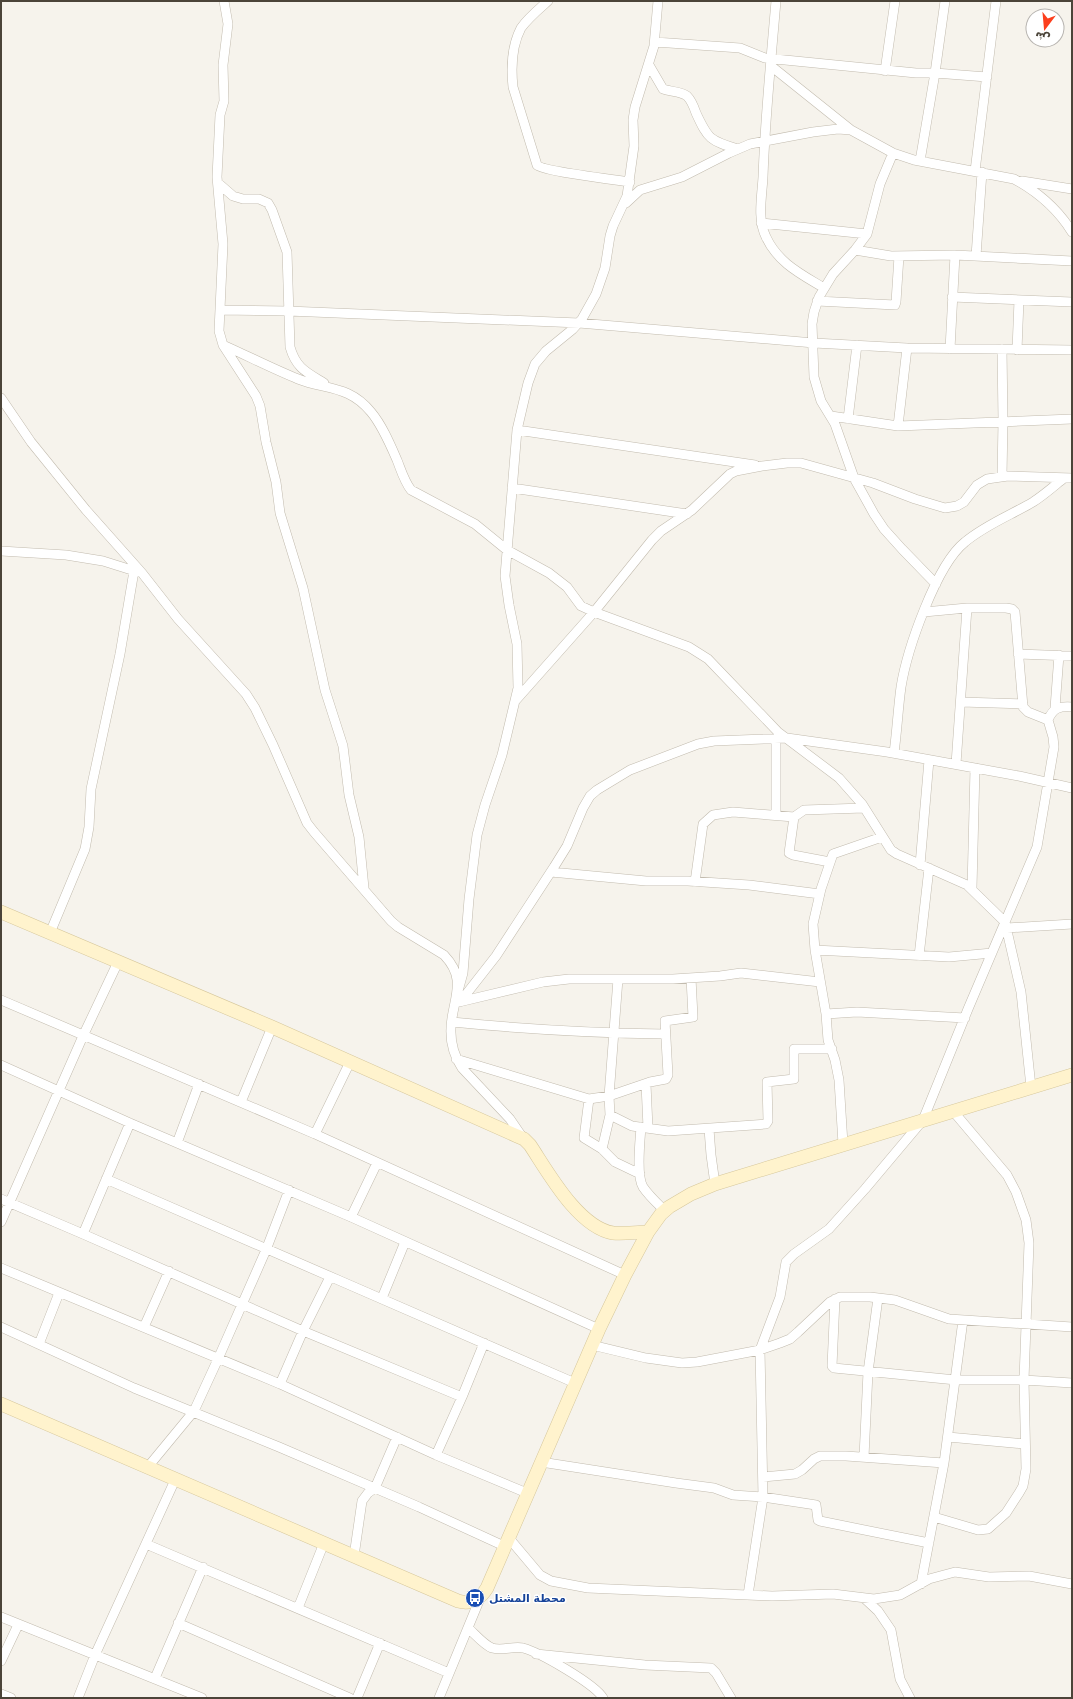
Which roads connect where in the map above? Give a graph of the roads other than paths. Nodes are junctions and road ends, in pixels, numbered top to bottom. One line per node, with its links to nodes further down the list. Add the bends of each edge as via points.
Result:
1 (224, 1): 22 (street, via 228,24 223,65 224,101 220,115)
2 (548, 1): 21 (street, via 522,28 513,56 511,74 538,167)
3 (658, 1): 8 (street)
4 (776, 1): 9 (street)
5 (892, 1): 11 (street)
6 (945, 1): 12 (street)
7 (996, 1): 13 (street)
8 (655, 42): 9 (street, via 740,48); 10 (street)
9 (771, 62): 11 (street); 14 (street); 15 (street)
10 (649, 66): 16 (street, via 663,89 681,93 689,99 704,132 710,138 719,144); 21 (street, via 635,107)
11 (885, 70): 12 (street)
12 (935, 73): 13 (street); 18 (street)
13 (987, 77): 19 (street)
14 (851, 130): 15 (street, via 831,130); 17 (street)
15 (764, 141): 16 (street); 25 (street)
16 (738, 149): 24 (street, via 682,178 640,190)
17 (893, 153): 18 (street); 27 (street, via 877,195)
18 (920, 161): 19 (street)
19 (979, 171): 20 (street); 31 (street)
20 (1014, 179): 23 (street); 26 (street, via 1047,201)
21 (630, 182): 24 (street)
22 (218, 183): 38 (street, via 223,244); 39 (street, via 233,196 268,202 287,252)
23 (1072, 189)
24 (623, 207): 40 (street, via 613,226 605,268 596,294)
25 (761, 223): 27 (street); 33 (street, via 766,236 785,264)
26 (1072, 232)
27 (867, 234): 28 (street)
28 (855, 250): 30 (street); 33 (street)
29 (955, 255): 30 (street); 31 (street); 34 (street)
30 (899, 256): 36 (street, via 895,305)
31 (976, 256): 32 (street)
32 (1072, 261)
33 (824, 288): 36 (street)
34 (952, 297): 35 (street); 45 (street)
35 (1018, 300): 37 (street); 47 (street)
36 (817, 301): 41 (street, via 812,324)
37 (1072, 302)
38 (220, 310): 39 (street); 42 (street, via 219,331)
39 (288, 311): 40 (street); 49 (street, via 290,347 296,364)
40 (579, 323): 41 (street); 56 (street, via 546,351 535,364)
41 (814, 343): 43 (street); 51 (street, via 817,388 821,401)
42 (223, 345): 49 (street, via 298,379); 95 (street, via 260,406 280,513 301,580 325,690 343,746 349,795 359,837)
43 (857, 345): 44 (street); 52 (street)
44 (907, 348): 45 (street); 55 (street)
45 (950, 349): 46 (street)
46 (1002, 350): 47 (street); 54 (street)
47 (1017, 350): 48 (street)
48 (1072, 350)
49 (330, 386): 63 (street, via 355,398 372,412 412,490 475,524)
50 (1, 398): 65 (street, via 31,442)
51 (831, 416): 52 (street); 59 (street)
52 (848, 419): 55 (street)
53 (1072, 419): 54 (street)
54 (1004, 421): 55 (street); 58 (street)
55 (898, 426)
56 (517, 430): 57 (street); 61 (street)
57 (762, 466): 59 (street, via 787,462 801,463); 62 (street, via 730,474)
58 (1002, 476): 59 (street, via 981,482 964,502 945,508); 60 (street)
59 (854, 478): 66 (street, via 884,529)
60 (1068, 478): 66 (street, via 1040,498 964,542 949,559)
61 (512, 488): 62 (street); 63 (street)
62 (687, 514): 68 (street, via 652,540)
63 (507, 550): 68 (street, via 560,581 581,606); 73 (street, via 505,582 517,644 518,688)
64 (1, 551): 65 (street, via 66,555 103,561)
65 (138, 572): 95 (street, via 246,694 273,745 307,823); 101 (street, via 91,789 85,849)
66 (936, 584): 69 (street)
67 (967, 608): 69 (street); 70 (street, via 1012,609 1015,612); 74 (street)
68 (594, 612): 73 (street); 80 (street, via 699,653)
69 (924, 612): 81 (street, via 901,687)
70 (1018, 654): 71 (street); 75 (street)
71 (1059, 655): 72 (street); 77 (street)
72 (1072, 656)
73 (515, 701): 109 (street, via 502,755 477,835 463,973)
74 (961, 702): 75 (street); 83 (street)
75 (1023, 704): 78 (street, via 1028,712)
76 (1072, 706): 77 (street)
77 (1055, 708): 78 (street)
78 (1048, 720): 85 (street, via 1054,742)
79 (776, 738): 80 (street); 88 (street); 93 (street, via 706,742 630,770 590,796)
80 (787, 738): 81 (street); 87 (street, via 833,772)
81 (894, 753): 82 (street)
82 (929, 760): 83 (street); 92 (street)
83 (956, 764): 84 (street)
84 (975, 768): 85 (street); 96 (street)
85 (1048, 783): 86 (street); 100 (street, via 1037,847)
86 (1072, 788)
87 (864, 808): 89 (street, via 804,810); 90 (street)
88 (776, 815): 89 (street); 94 (street, via 720,813 707,819 704,824)
89 (794, 816): 91 (street, via 789,853)
90 (882, 837): 91 (street, via 835,853); 92 (street, via 891,850)
91 (830, 862): 97 (street)
92 (925, 867): 96 (street); 104 (street)
93 (551, 872): 94 (street, via 646,881); 111 (street, via 496,956)
94 (695, 882): 97 (street, via 749,885)
95 (364, 888): 109 (street, via 398,927 449,960 455,972)
96 (972, 888): 100 (street)
97 (820, 894): 102 (street, via 814,924)
98 (1, 912): 101 (street)
99 (1072, 924): 100 (street)
100 (1006, 925): 103 (street); 126 (street, via 1021,992)
101 (50, 933): 105 (street)
102 (815, 950): 104 (street); 108 (street)
103 (992, 953): 104 (street, via 950,957); 113 (street)
104 (919, 956)
105 (118, 962): 115 (street); 118 (street)
106 (691, 978): 107 (street); 108 (street, via 749,973); 117 (street, via 692,1017 665,1021)
107 (618, 979): 111 (street, via 543,982); 116 (street)
108 (820, 982): 112 (street)
109 (458, 991): 111 (street)
110 (1, 1000): 118 (street)
111 (458, 1002): 114 (street)
112 (826, 1014): 113 (street, via 857,1012); 119 (street, via 828,1040)
113 (965, 1018): 133 (street)
114 (452, 1022): 116 (street); 120 (street, via 452,1049)
115 (272, 1027): 121 (street); 130 (street)
116 (613, 1033): 117 (street); 128 (street)
117 (665, 1034): 125 (street, via 667,1077)
118 (83, 1036): 124 (street); 127 (street)
119 (832, 1049): 136 (street, via 794,1049 794,1079 767,1082 767,1123); 140 (street, via 839,1080)
120 (456, 1059): 129 (street); 138 (street, via 510,1119)
121 (350, 1062): 137 (street); 138 (street)
122 (1, 1065): 127 (street)
123 (1072, 1075): 126 (street)
124 (199, 1084): 130 (street); 139 (street)
125 (646, 1084): 128 (street); 135 (street)
126 (1031, 1087): 131 (street)
127 (59, 1090): 134 (street); 147 (street)
128 (609, 1096): 129 (street); 132 (street)
129 (589, 1099): 141 (street, via 584,1136)
130 (240, 1102): 137 (street)
131 (953, 1111): 133 (street); 165 (street, via 1007,1175 1026,1220 1029,1243)
132 (610, 1115): 135 (street, via 630,1125); 141 (street)
133 (923, 1120): 140 (street); 174 (street, via 829,1229 786,1262 780,1297)
134 (130, 1123): 139 (street); 144 (street)
135 (644, 1128): 136 (street, via 675,1131); 143 (street, via 639,1145)
136 (709, 1129): 145 (street)
137 (314, 1134): 142 (street)
138 (524, 1139): 151 (street, via 564,1195 594,1224 614,1233)
139 (177, 1143): 146 (street)
140 (843, 1144): 145 (street)
141 (602, 1149): 143 (street, via 615,1162)
142 (378, 1163): 149 (street); 157 (street)
143 (640, 1174): 148 (street, via 642,1186)
144 (106, 1179): 152 (street); 154 (street)
145 (715, 1184): 148 (street, via 691,1194)
146 (289, 1190): 149 (street); 154 (street)
147 (5, 1201): 150 (street); 152 (street)
148 (665, 1211): 151 (street)
149 (351, 1217): 153 (street)
150 (1, 1222)
151 (648, 1232): 157 (street)
152 (83, 1234): 156 (street)
153 (405, 1242): 160 (street); 169 (street)
154 (266, 1250): 158 (street); 163 (street)
155 (1, 1268): 159 (street)
156 (169, 1271): 163 (street); 167 (street)
157 (624, 1275): 169 (street)
158 (330, 1277): 160 (street); 170 (street)
159 (59, 1293): 167 (street); 172 (street)
160 (382, 1298): 171 (street)
161 (878, 1298): 162 (street, via 845,1296); 164 (street, via 910,1305 940,1317); 176 (street)
162 (835, 1299): 174 (street, via 790,1339); 176 (street, via 832,1367)
163 (242, 1304): 170 (street); 175 (street)
164 (963, 1320): 165 (street); 177 (street)
165 (1026, 1323): 168 (street); 178 (street)
166 (1, 1327): 172 (street)
167 (144, 1327): 175 (street)
168 (1072, 1327)
169 (599, 1329): 173 (street)
170 (303, 1331): 181 (street); 182 (street)
171 (484, 1343): 179 (street); 182 (street)
172 (39, 1344): 184 (street, via 134,1388)
173 (592, 1345): 174 (street, via 646,1358 691,1363); 179 (street)
174 (760, 1350): 193 (street)
175 (218, 1359): 181 (street); 184 (street)
176 (868, 1372): 177 (street); 189 (street)
177 (956, 1380): 178 (street); 186 (street)
178 (1024, 1380): 180 (street); 187 (street)
179 (575, 1383): 190 (street)
180 (1072, 1383)
181 (280, 1384): 185 (street)
182 (462, 1397): 188 (street)
183 (1, 1404): 192 (street)
184 (194, 1411): 192 (street); 195 (street)
185 (397, 1437): 188 (street); 195 (street)
186 (948, 1437): 187 (street); 191 (street)
187 (1025, 1444): 198 (street, via 1026,1469 1023,1486 1006,1513 993,1526 988,1530 978,1530)
188 (436, 1454): 196 (street)
189 (864, 1457): 191 (street); 193 (street, via 820,1456 796,1474)
190 (541, 1462): 196 (street); 197 (street, via 714,1488 733,1495)
191 (944, 1463): 198 (street)
192 (147, 1468): 194 (street)
193 (763, 1477): 197 (street)
194 (175, 1480): 200 (street); 202 (street)
195 (374, 1488): 199 (street); 203 (street, via 362,1501)
196 (527, 1493): 199 (street)
197 (763, 1497): 201 (street, via 816,1505 820,1521); 207 (street)
198 (934, 1517): 201 (street)
199 (506, 1541): 207 (street, via 540,1575 551,1581 616,1590); 208 (street, via 487,1588)
200 (324, 1543): 203 (street); 211 (street)
201 (929, 1543): 205 (street)
202 (146, 1544): 204 (street); 219 (street)
203 (354, 1556): 210 (street, via 458,1601)
204 (203, 1567): 211 (street); 214 (street)
205 (921, 1584): 206 (street, via 938,1575 955,1572 989,1577 1029,1576); 209 (street, via 900,1595)
206 (1072, 1584)
207 (748, 1595): 209 (street, via 833,1594)
208 (481, 1596): 210 (street); 213 (street)
209 (864, 1598): 232 (street, via 891,1630 900,1679)
210 (467, 1602): 213 (street)
211 (298, 1608): 217 (street)
212 (1, 1617): 215 (street)
213 (473, 1617): 216 (street)
214 (178, 1623): 222 (street); 227 (street)
215 (18, 1625): 219 (street); 220 (street)
216 (468, 1628): 218 (street, via 492,1648 521,1648); 221 (street)
217 (380, 1643): 221 (street); 228 (street)
218 (536, 1654): 230 (street, via 586,1682); 231 (street, via 645,1665 711,1668)
219 (95, 1655): 222 (street); 225 (street)
220 (1, 1661)
221 (449, 1673): 229 (street)
222 (155, 1678): 226 (street)
223 (1, 1694): 224 (street)
224 (11, 1698)
225 (78, 1698)
226 (202, 1698)
227 (350, 1698)
228 (357, 1698)
229 (439, 1698)
230 (603, 1698)
231 (732, 1698)
232 (910, 1698)

